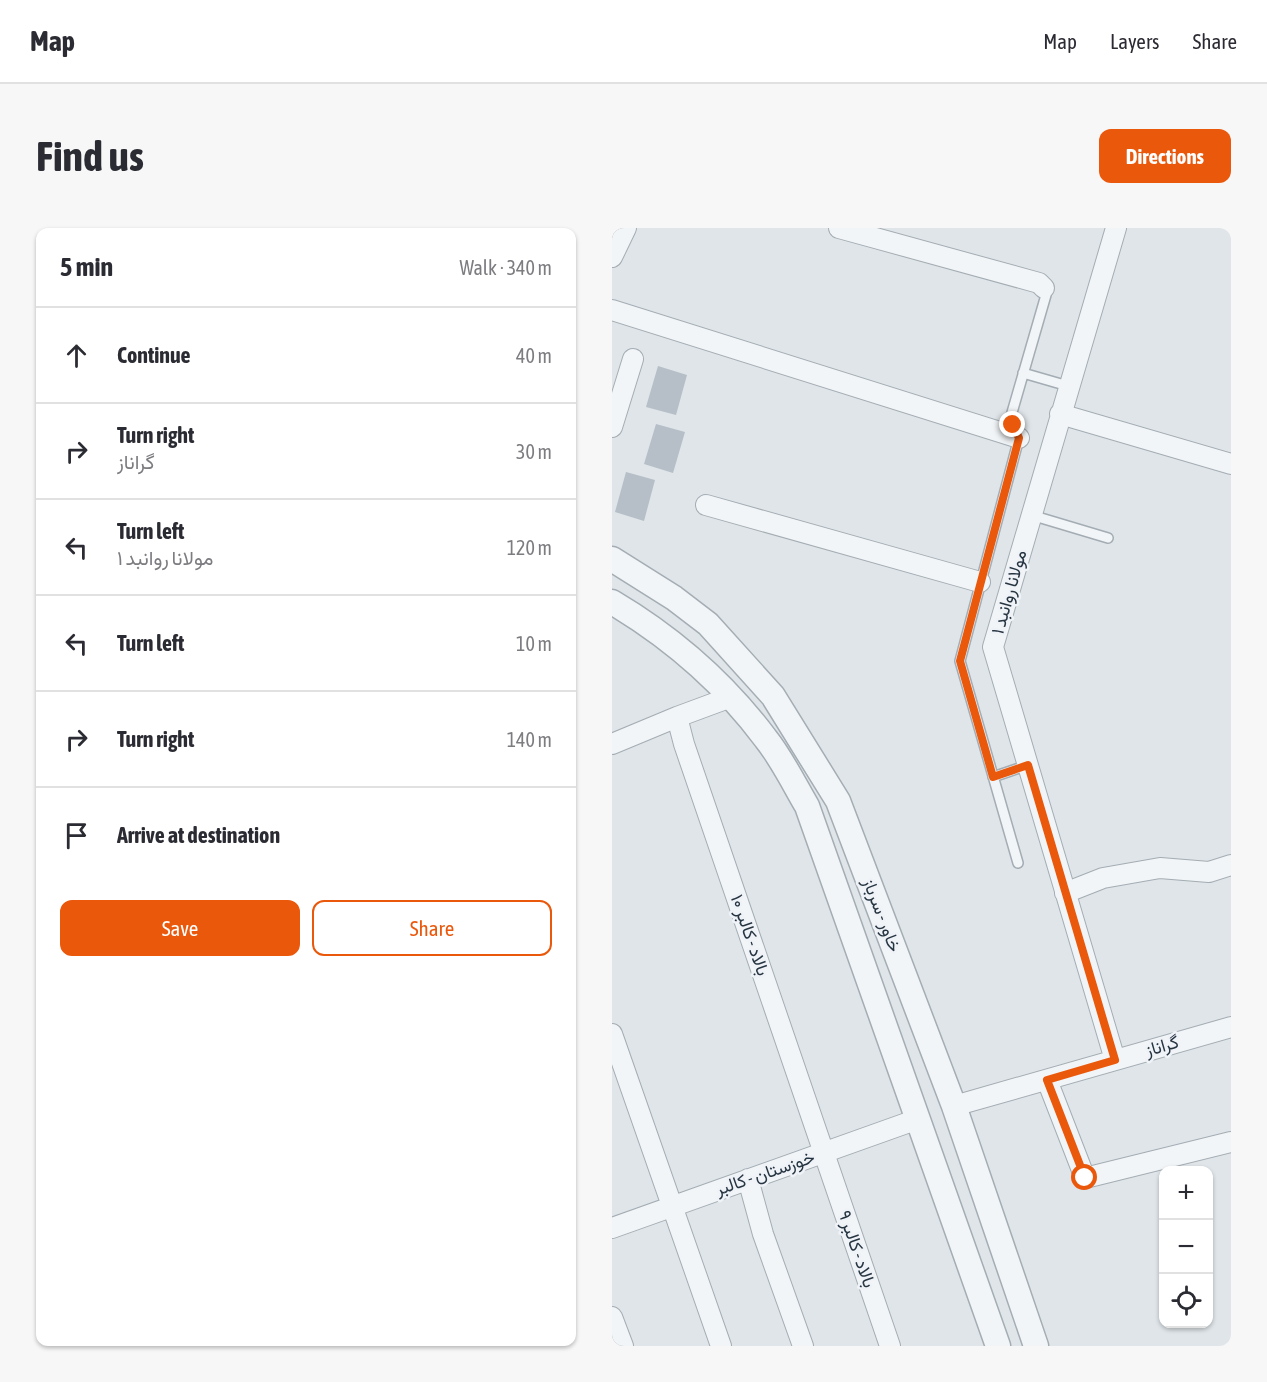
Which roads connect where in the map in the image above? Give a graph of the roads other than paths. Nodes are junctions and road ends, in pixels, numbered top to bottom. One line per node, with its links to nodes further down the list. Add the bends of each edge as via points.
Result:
1 (626, 228): 4 (street)
2 (839, 228): 5 (street, via 1039,283)
3 (1116, 228): 9 (street, مولانا روانبد ۱)
4 (612, 257)
5 (1044, 288): 8 (lane, via 1046,295)
6 (612, 310): 12 (street)
7 (633, 358): 11 (street)
8 (1023, 373): 9 (lane); 12 (lane, via 1011,416)
9 (1068, 386): 10 (street, مولانا روانبد ۱)
10 (1060, 414): 13 (street); 15 (street, مولانا روانبد ۱)
11 (612, 427)
12 (1019, 438): 18 (lane)
13 (1231, 464)
14 (706, 505): 18 (street)
15 (1031, 515): 16 (lane); 23 (street, مولانا روانبد ۱, via 993,646)
16 (1108, 538)
17 (612, 560): 32 (street, خاور - سرباز, via 708,624 773,696 838,801)
18 (980, 582): 24 (lane, via 960,661)
19 (612, 602): 20 (street, خاور - سرباز, via 671,641)
20 (731, 697): 21 (street); 33 (street, خاور - سرباز, via 768,740 807,806)
21 (677, 717): 22 (street); 35 (street, بالاد - کالبر ۱۰)
22 (612, 744)
23 (1028, 765): 24 (lane); 27 (street, مولانا روانبد ۱)
24 (993, 777): 25 (lane)
25 (1018, 863)
26 (1231, 865): 27 (street, via 1209,872 1160,868 1103,878)
27 (1065, 892): 30 (street, مولانا روانبد ۱)
28 (1231, 1026): 30 (street, گراناز)
29 (612, 1034): 37 (street)
30 (1115, 1060): 31 (street, گراناز)
31 (1047, 1080): 32 (street, گراناز); 34 (street, via 1085,1178)
32 (954, 1106): 45 (street, خاور - سرباز)
33 (918, 1119): 35 (street, خوزستان - کالبر); 44 (street, خاور - سرباز)
34 (1231, 1142)
35 (824, 1152): 36 (street, خوزستان - کالبر); 43 (street, بالاد - کالبر ۹)
36 (748, 1179): 37 (street, خوزستان - کالبر); 42 (street)
37 (672, 1205): 38 (street, خوزستان - کالبر); 41 (street)
38 (612, 1228)
39 (612, 1317): 40 (street)
40 (623, 1346)
41 (721, 1346)
42 (803, 1346)
43 (890, 1346)
44 (998, 1346)
45 (1036, 1346)

